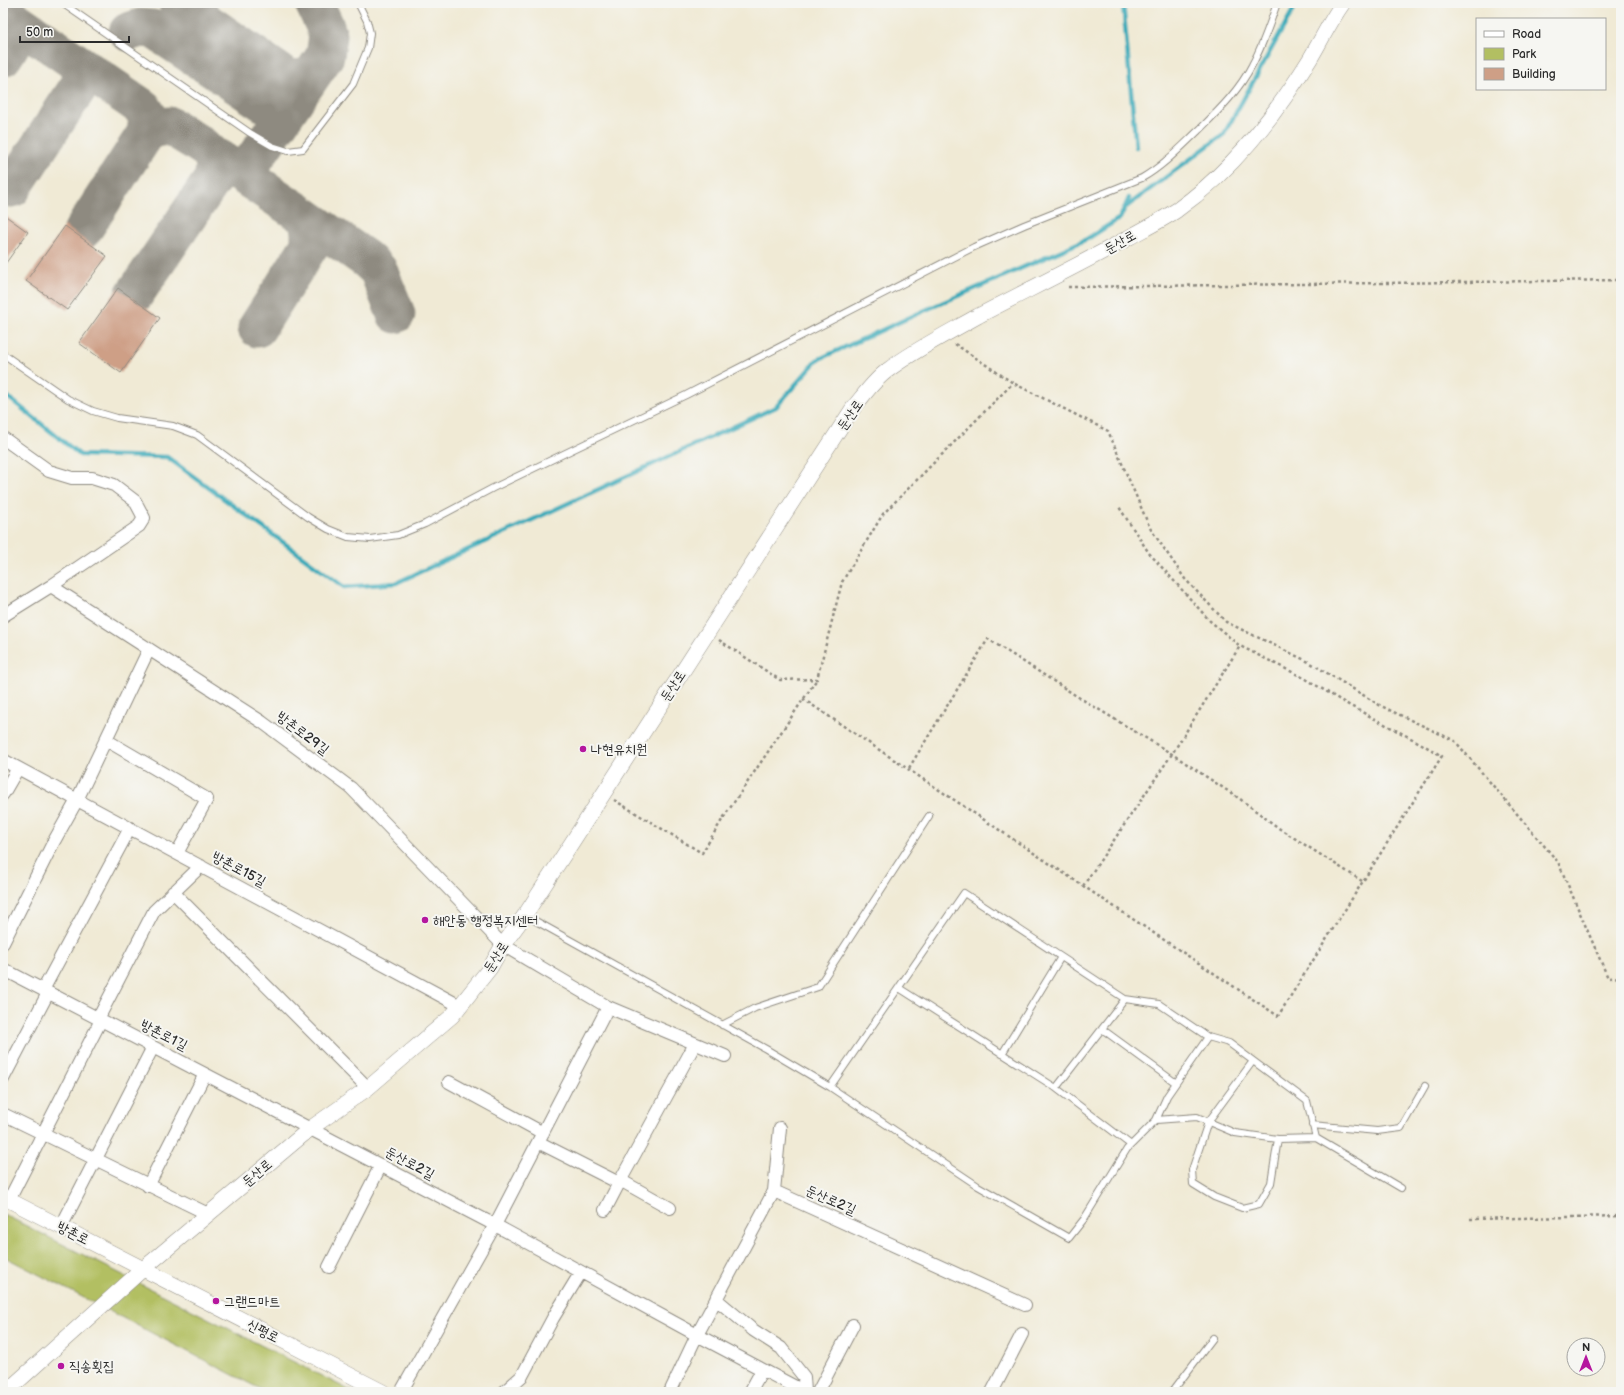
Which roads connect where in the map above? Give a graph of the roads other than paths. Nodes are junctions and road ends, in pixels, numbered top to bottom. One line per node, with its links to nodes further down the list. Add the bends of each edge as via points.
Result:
1 (62, 3): 2 (lane, via 250,133 272,146 288,151 303,149 353,84 368,48 370,33)
2 (358, 3)
3 (1277, 3): 5 (lane, via 1252,66 1236,90 1157,169 1142,178 974,247 686,395 398,535 370,539 348,537 328,529 197,435 173,426 117,418 93,411 68,399)
4 (1342, 3): 20 (street, 둔산로, via 1311,57 1264,127 1208,186 1176,210 1098,255 942,335 888,370 870,387 853,408)
5 (3, 354)
6 (3, 438): 7 (street, via 49,471 72,478 92,478 114,485 135,501 144,518 139,526)
7 (51, 586): 8 (street); 9 (street, 방촌로29길)
8 (3, 616)
9 (149, 649): 10 (street); 22 (street, 방촌로29길, via 262,722 351,788)
10 (106, 740): 14 (street); 17 (street, via 207,799)
11 (3, 760): 12 (street, 방촌로15길)
12 (18, 768): 13 (street); 14 (street, 방촌로15길)
13 (3, 794)
14 (77, 800): 16 (street, 방촌로15길); 21 (street)
15 (929, 816): 31 (lane, via 818,987 754,1008)
16 (130, 828): 17 (street, 방촌로15길); 26 (street)
17 (177, 853): 18 (street, 방촌로15길)
18 (201, 866): 19 (street); 28 (street, 방촌로15길)
19 (173, 892): 30 (street, via 154,910); 44 (street)
20 (525, 915): 22 (street, 둔산로); 31 (lane)
21 (3, 943)
22 (503, 945): 28 (street, 둔산로, via 490,968); 29 (street, 방촌로29길)
23 (1061, 957): 25 (lane, via 964,893); 27 (lane); 36 (lane)
24 (3, 969): 26 (street, 방촌로1길)
25 (898, 988): 36 (lane); 45 (lane)
26 (46, 992): 30 (street, 방촌로1길); 40 (street)
27 (1125, 999): 32 (lane); 33 (lane, via 1159,1004)
28 (460, 1006): 44 (street, 둔산로, via 452,1016)
29 (608, 1007): 34 (street); 54 (street)
30 (99, 1019): 35 (street, 방촌로1길); 53 (street)
31 (722, 1025): 45 (lane)
32 (1102, 1029): 42 (lane); 46 (lane)
33 (1208, 1037): 38 (lane, via 1229,1043); 42 (lane)
34 (695, 1044): 37 (street); 60 (street)
35 (153, 1047): 39 (street, 방촌로1길); 58 (street)
36 (1002, 1054): 46 (lane)
37 (725, 1056)
38 (1253, 1061): 49 (lane); 50 (lane, via 1307,1101)
39 (205, 1074): 51 (street, 방촌로1길); 61 (street)
40 (3, 1079)
41 (449, 1082): 54 (street)
42 (1176, 1083): 48 (lane)
43 (1425, 1086): 50 (lane, via 1401,1128 1377,1131)
44 (368, 1088): 51 (street, 둔산로)
45 (830, 1088): 57 (lane, via 978,1186 1069,1238)
46 (1056, 1088): 57 (lane)
47 (3, 1114): 53 (street)
48 (1156, 1120): 49 (lane, via 1197,1117); 57 (lane)
49 (1208, 1122): 56 (lane, via 1235,1133); 56 (lane, via 1192,1170 1193,1184 1214,1197 1242,1208 1259,1204 1271,1183)
50 (1312, 1125): 55 (lane)
51 (310, 1128): 59 (street, 둔산로2길); 67 (street, 둔산로)
52 (780, 1128): 63 (street)
53 (42, 1134): 58 (street); 64 (street)
54 (540, 1137): 60 (street); 68 (street)
55 (1316, 1138): 56 (lane); 62 (lane)
56 (1278, 1139)
57 (1131, 1145)
58 (95, 1160): 61 (street); 69 (street)
59 (381, 1165): 68 (street, 둔산로2길); 70 (street)
60 (619, 1182): 65 (street); 66 (street)
61 (148, 1186): 67 (street)
62 (1401, 1188)
63 (774, 1191): 73 (street); 74 (street, 둔산로2길)
64 (6, 1199): 69 (street, 방촌로)
65 (670, 1208)
66 (605, 1210)
67 (208, 1214): 71 (street, 둔산로)
68 (495, 1225): 72 (street, 둔산로2길); 82 (street)
69 (61, 1227): 71 (street, 방촌로)
70 (329, 1267)
71 (143, 1269): 80 (street, 둔산로); 81 (street, 신평로)
72 (581, 1272): 77 (street, 둔산로2길); 83 (street, via 522,1376)
73 (716, 1299): 77 (street); 86 (street, via 753,1330 781,1348 804,1377)
74 (1025, 1305)
75 (853, 1325): 87 (street)
76 (1022, 1334): 88 (street)
77 (696, 1335): 79 (street, 둔산로2길); 84 (street)
78 (1213, 1338): 89 (lane)
79 (762, 1370): 85 (street); 86 (street, 둔산로2길)
80 (6, 1392)
81 (383, 1392)
82 (401, 1392)
83 (504, 1392)
84 (670, 1392)
85 (750, 1392)
86 (805, 1392)
87 (818, 1392)
88 (992, 1392)
89 (1172, 1392)

